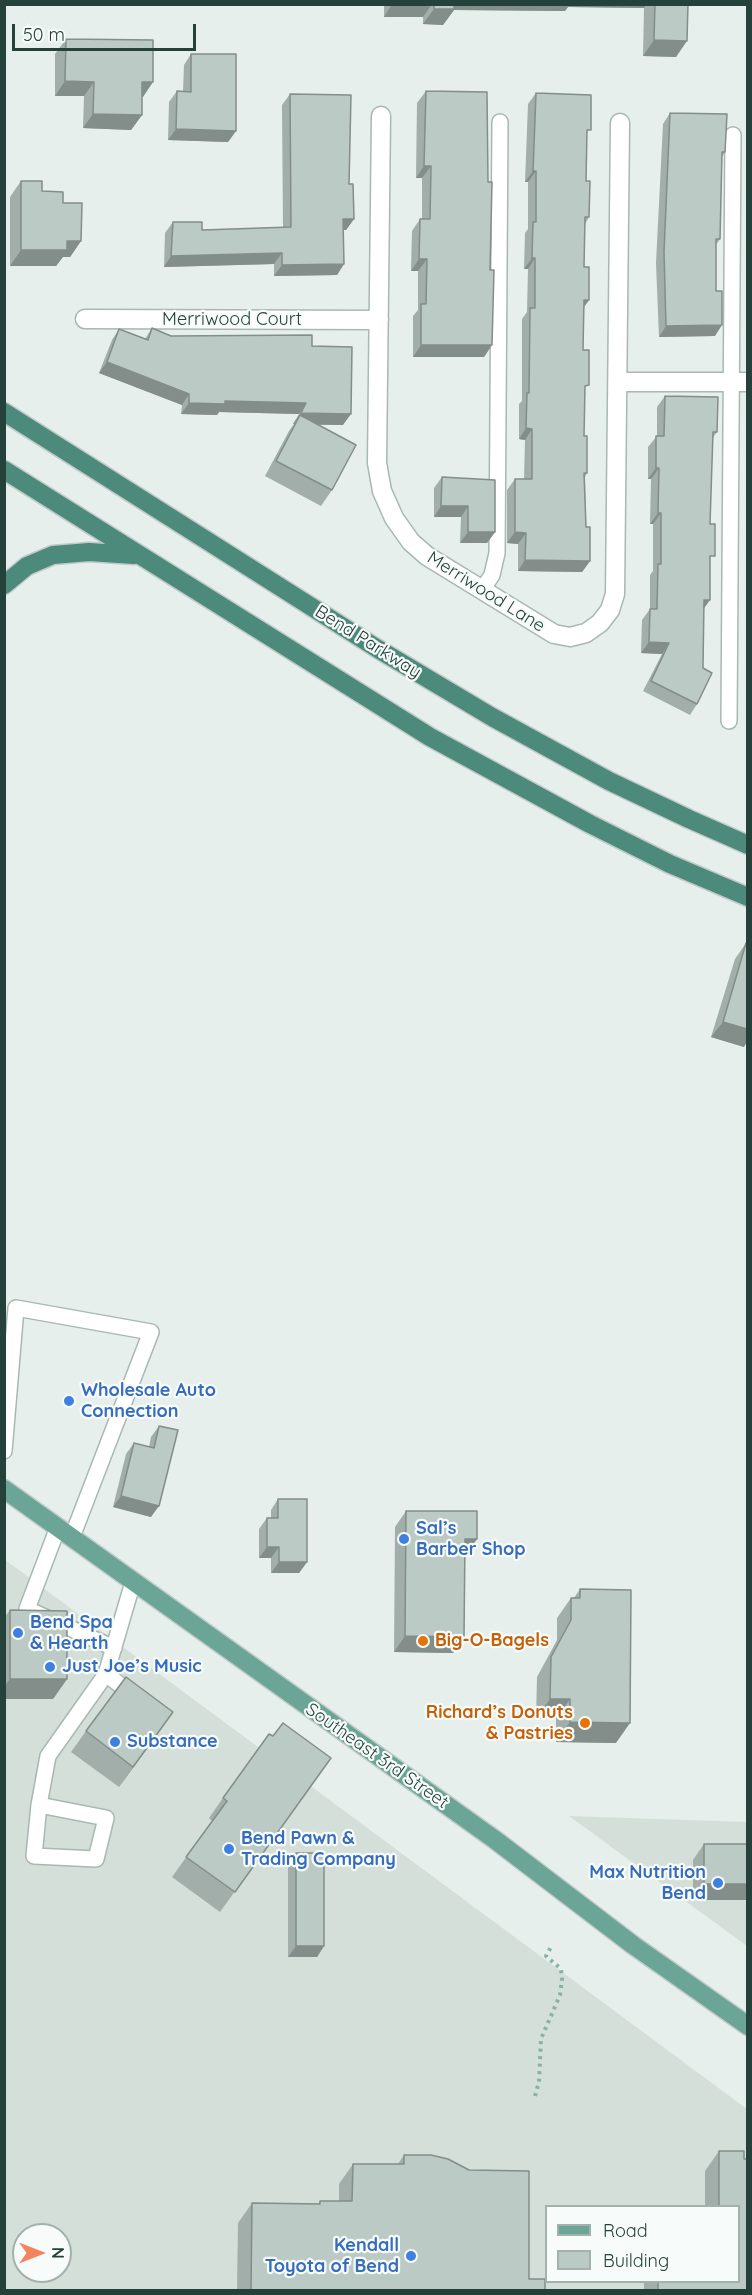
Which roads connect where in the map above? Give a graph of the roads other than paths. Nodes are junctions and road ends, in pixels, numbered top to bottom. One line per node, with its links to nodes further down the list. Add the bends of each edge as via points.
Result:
1 (381, 116): 6 (street, Merriwood Lane)
2 (500, 122): 13 (lane, via 497,553 492,575)
3 (620, 123): 7 (street, Merriwood Lane)
4 (733, 135): 8 (lane)
5 (85, 319): 6 (street, Merriwood Court)
6 (379, 320): 13 (street, Merriwood Lane, via 377,462 382,491 411,542)
7 (618, 382): 8 (street); 13 (street, Merriwood Lane, via 615,594 610,610 586,633 570,637 554,634)
8 (739, 382): 14 (lane)
9 (4, 412): 15 (highway, Bend Parkway, via 387,655 492,717 649,801)
10 (4, 470): 11 (highway)
11 (139, 556): 12 (highway, via 90,552 53,555 27,566); 16 (highway, via 354,691 500,776 629,844)
12 (4, 585)
13 (482, 590)
14 (729, 721)
15 (747, 845)
16 (747, 897)
17 (4, 1451): 19 (lane, via 16,1308 152,1332)
18 (4, 1489): 19 (main road, Southeast 3rd Street)
19 (65, 1532): 20 (main road, Southeast 3rd Street); 21 (lane, via 27,1609)
20 (134, 1582): 21 (lane); 25 (main road, Southeast 3rd Street, via 494,1839)
21 (114, 1648): 22 (lane)
22 (106, 1674): 23 (lane); 24 (lane, via 48,1756)
23 (146, 1705)
24 (39, 1805): 24 (lane, via 105,1818 96,1859 34,1856)
25 (747, 2026)

